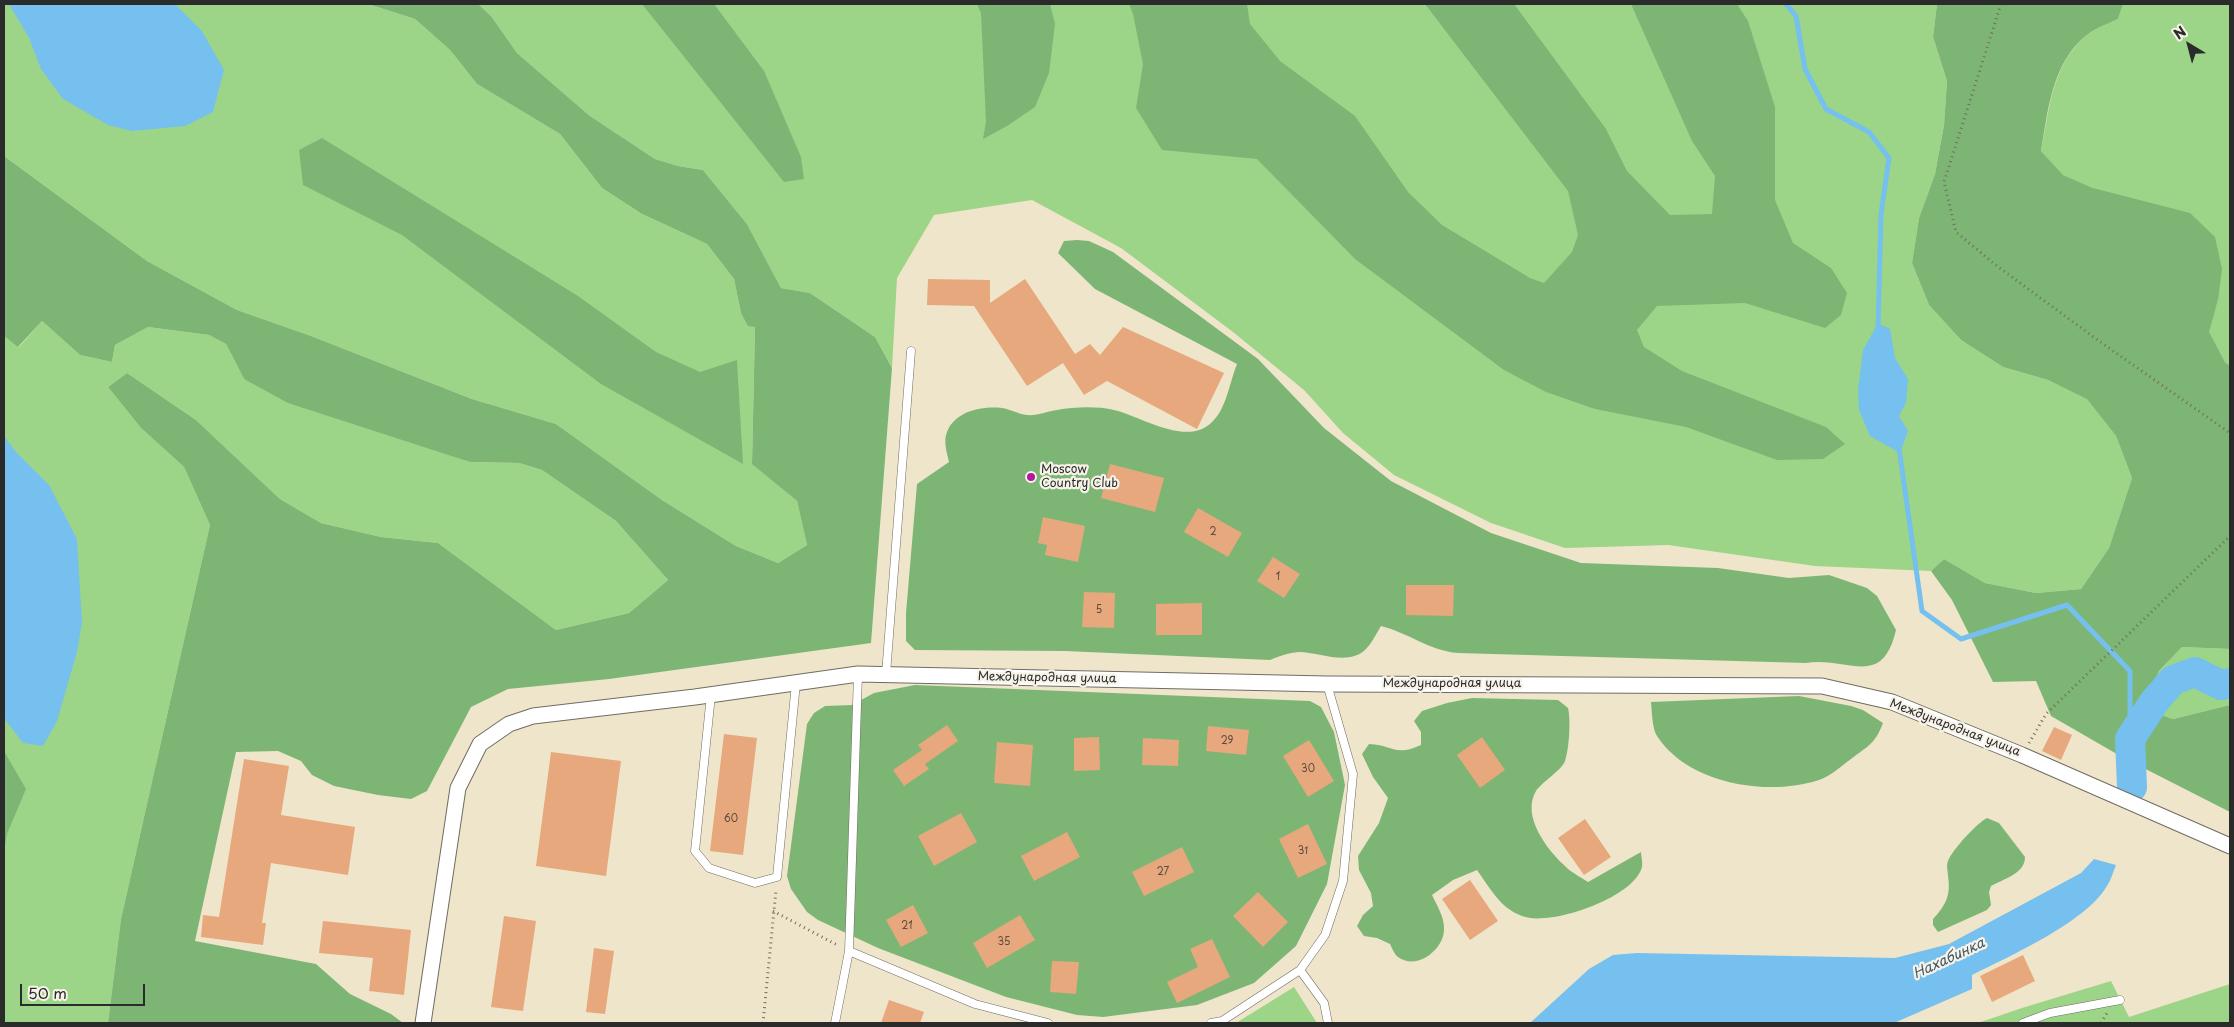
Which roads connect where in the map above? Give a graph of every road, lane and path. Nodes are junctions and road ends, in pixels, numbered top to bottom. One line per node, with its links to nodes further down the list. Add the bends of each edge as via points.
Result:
1 (2001, 4): 3 (path, via 1944,182 1956,232 2028,289)
2 (911, 351): 6 (lane)
3 (2230, 433)
4 (2230, 536): 10 (path, via 2046,714)
5 (858, 674): 6 (street, Международная улица); 7 (street, Международная улица); 14 (lane)
6 (886, 674): 8 (street, Международная улица)
7 (796, 682): 9 (street, Международная улица); 12 (lane)
8 (1327, 684): 10 (street, Международная улица, via 1822,686 1892,702); 15 (lane, via 1353,774 1343,881 1325,935)
9 (711, 695): 12 (lane, via 695,851 709,868 755,883); 17 (street, Международная улица, via 533,716 510,724 480,744 458,788)
10 (2028, 757): 11 (street, Международная улица)
11 (2230, 846)
12 (777, 878): 13 (path)
13 (773, 911): 14 (path); 18 (path)
14 (850, 951): 19 (lane); 20 (lane, via 975,1004)
15 (1300, 970): 21 (lane, via 1222,1021); 22 (lane, via 1324,1004)
16 (2120, 1000): 23 (lane, via 2050,1013)
17 (423, 1023)
18 (763, 1023)
19 (835, 1023)
20 (1048, 1023)
21 (1210, 1023)
22 (1328, 1023)
23 (2023, 1023)

